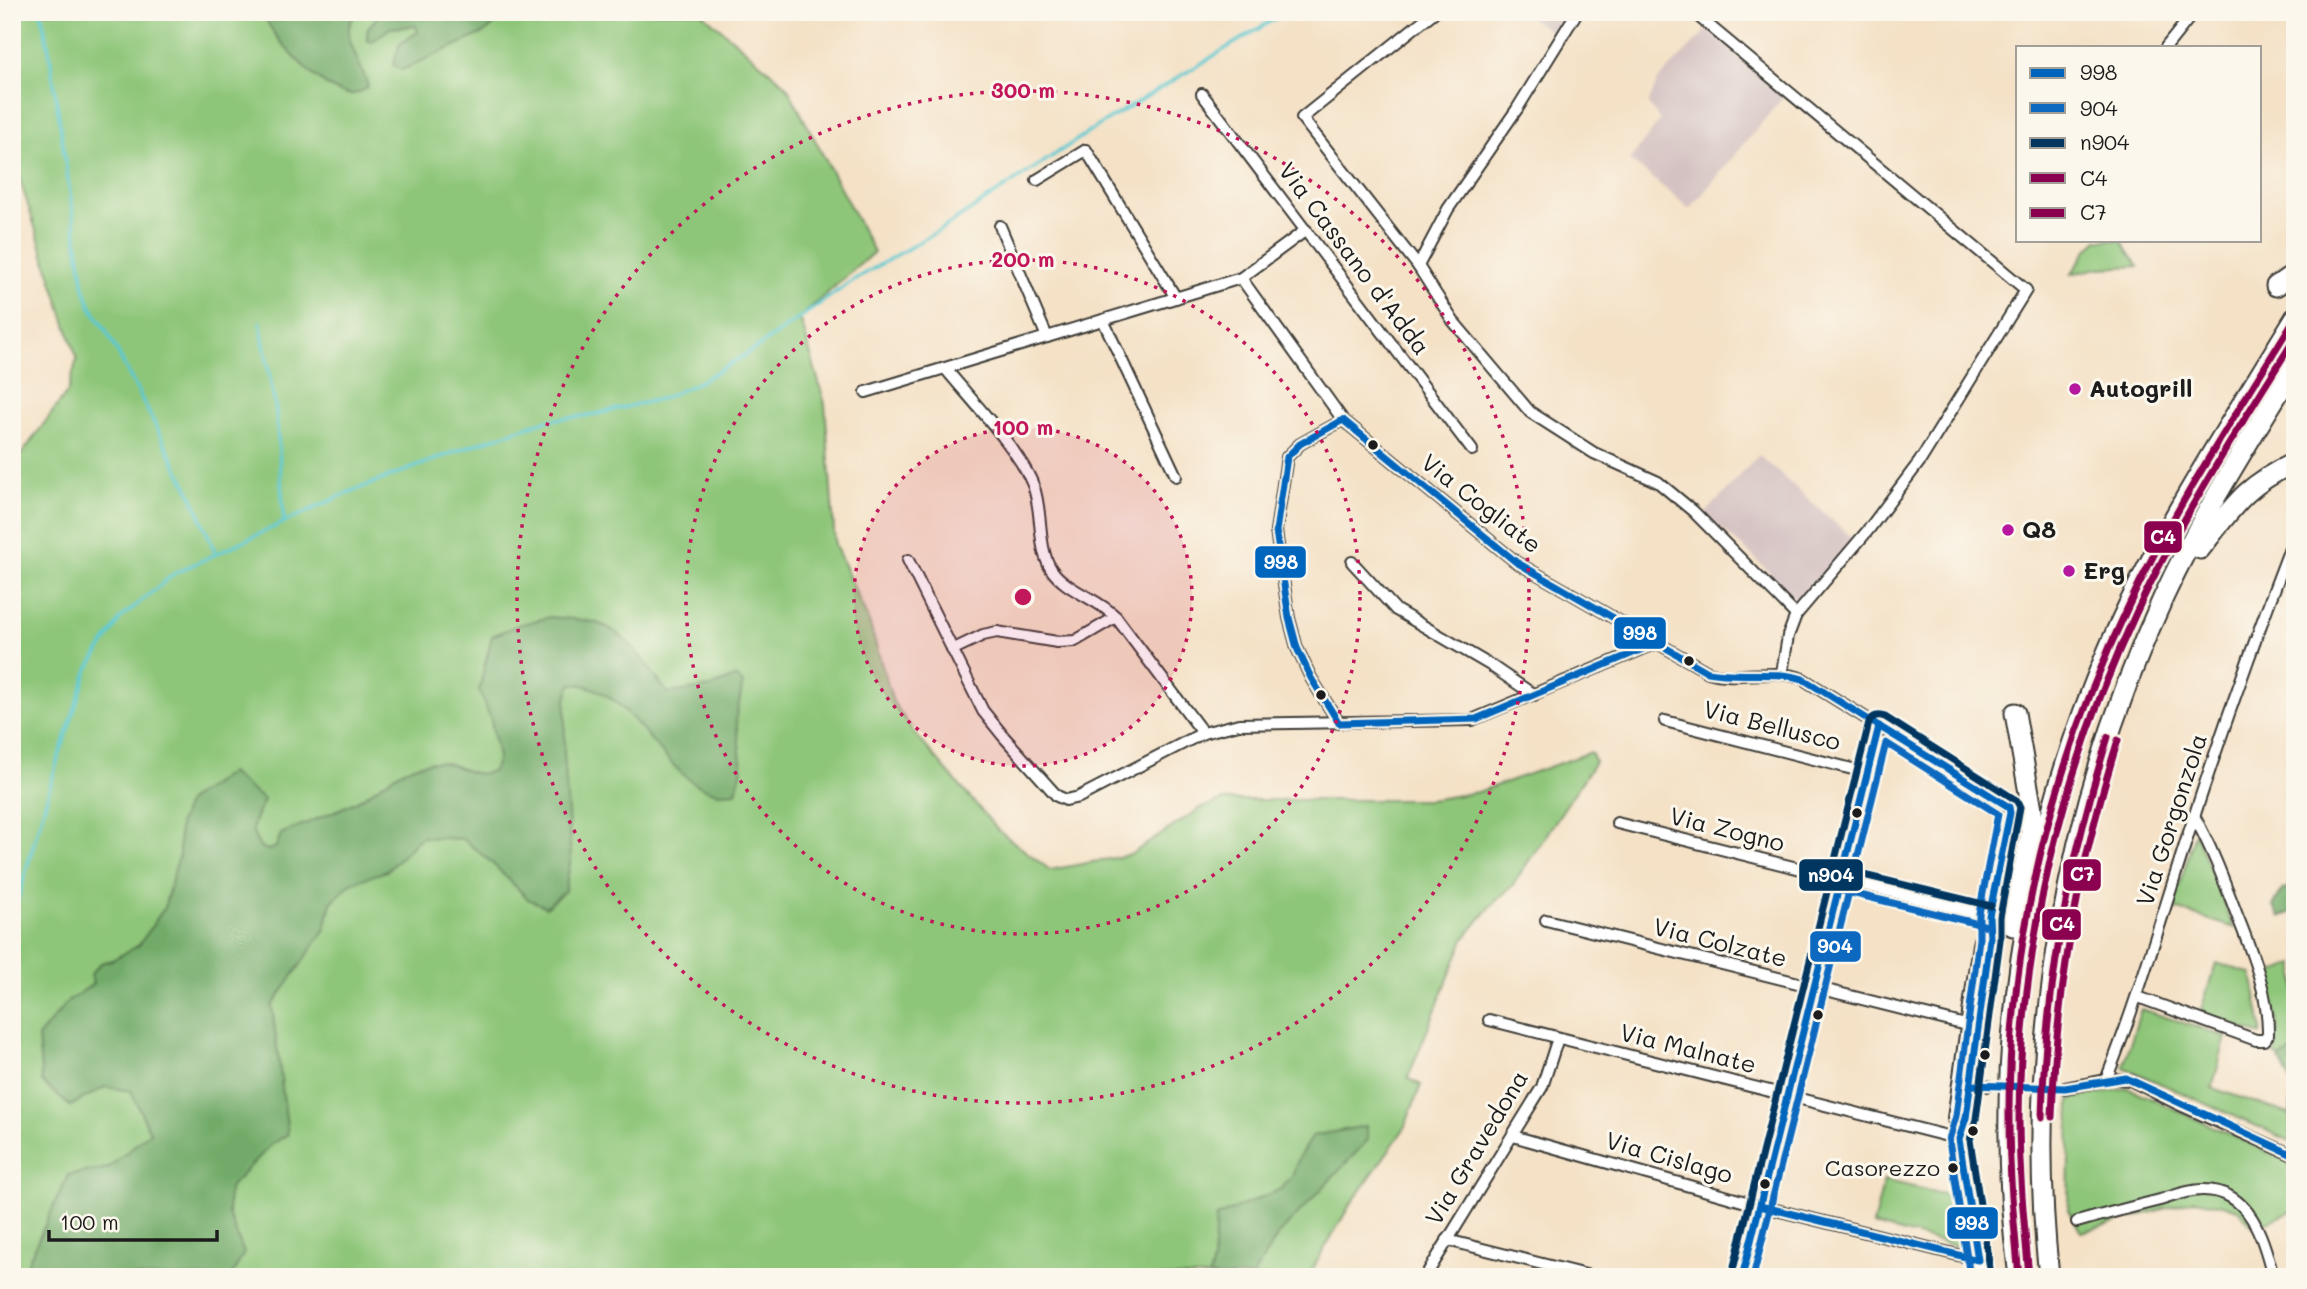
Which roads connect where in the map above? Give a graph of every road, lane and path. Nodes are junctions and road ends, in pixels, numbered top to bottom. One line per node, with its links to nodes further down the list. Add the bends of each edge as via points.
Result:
1 (1434, 12): 10 (street, via 1302,118)
2 (1577, 12): 10 (street, via 1443,217)
3 (1693, 12): 29 (street, via 2026,290 1920,461)
4 (2194, 12): 5 (street)
5 (2167, 46)
6 (1202, 94): 9 (street, Via Cassano d'Adda)
7 (1037, 180): 14 (street, via 1086,150)
8 (1000, 226): 17 (street)
9 (1306, 230): 12 (street); 22 (street, Via Cassano d'Adda)
10 (1418, 266): 29 (street, via 1453,321 1530,412 1594,453 1658,482)
11 (2295, 273): 13 (highway)
12 (1241, 278): 14 (street); 21 (street, Via Cogliate)
13 (2276, 286)
14 (1176, 298): 16 (street)
15 (2295, 318): 47 (highway, via 2180,506 2108,649 2049,817)
16 (1103, 320): 17 (street); 24 (street)
17 (1047, 337): 19 (street)
18 (2295, 366): 28 (highway)
19 (945, 368): 20 (street); 30 (street, via 1031,480 1053,571)
20 (866, 392)
21 (1343, 420): 31 (street, Via Cogliate, via 1504,554); 37 (street, via 1287,457 1276,531 1297,648)
22 (1472, 450)
23 (2295, 462): 28 (highway, via 2239,498)
24 (1176, 476)
25 (2295, 535): 41 (street, Via Gorgonzola)
26 (908, 560): 32 (street)
27 (1352, 562): 34 (street, via 1396,610)
28 (2165, 594): 69 (highway, via 2107,741 2063,911 2048,1016 2042,1104)
29 (1796, 615): 33 (street)
30 (1116, 617): 32 (street, via 1075,641 997,632); 39 (street)
31 (1657, 643): 33 (street, Via Cogliate, via 1714,674); 34 (street)
32 (952, 650): 39 (street, via 993,725 1057,796 1066,800)
33 (1782, 673): 38 (street, Via Cogliate, via 1810,682)
34 (1534, 695): 37 (street, via 1468,720)
35 (2015, 713): 47 (highway, via 2032,810 2012,938)
36 (1665, 721): 40 (street, Via Bellusco)
37 (1339, 723): 39 (street, via 1234,724)
38 (1880, 726): 40 (street); 44 (street, Via Cogliate, via 2007,806 2010,813)
39 (1203, 733)
40 (1868, 773): 43 (street)
41 (2194, 816): 48 (street, Via Gorgonzola); 48 (street, via 2211,847 2259,977 2268,1037 2256,1041)
42 (1617, 823): 43 (street, Via Zogno)
43 (1842, 880): 44 (street, Via Zogno); 46 (street)
44 (1989, 916): 50 (street, via 1978,944); 53 (street, via 1991,933)
45 (1546, 920): 46 (street, Via Colzate)
46 (1815, 988): 50 (street, Via Colzate); 56 (street)
47 (2016, 990): 68 (highway, via 2008,1093 2010,1189)
48 (2138, 997): 52 (street, Via Gorgonzola)
49 (1489, 1020): 51 (street, Via Malnate)
50 (1966, 1025): 58 (street, via 1953,1114)
51 (1558, 1038): 56 (street, Via Malnate); 57 (street, Via Gravedona, via 1542,1087)
52 (2106, 1080): 55 (street); 59 (street, via 2130,1080)
53 (1971, 1085): 54 (street); 58 (street)
54 (1989, 1086)
55 (2065, 1088)
56 (1787, 1096): 58 (street, Via Malnate); 60 (street)
57 (1513, 1136): 60 (street, Via Cislago); 62 (street, Via Gravedona)
58 (1959, 1139): 63 (street)
59 (2295, 1156)
60 (1760, 1206): 63 (street, Via Cislago); 66 (street)
61 (2077, 1222): 70 (street, via 2188,1192 2215,1191 2241,1204 2252,1217)
62 (1447, 1240): 64 (street, Via Gravedona); 65 (street)
63 (1978, 1260): 67 (street)
64 (1425, 1277)
65 (1594, 1277)
66 (1742, 1277)
67 (1981, 1277)
68 (2019, 1277)
69 (2049, 1277)
70 (2273, 1277)

